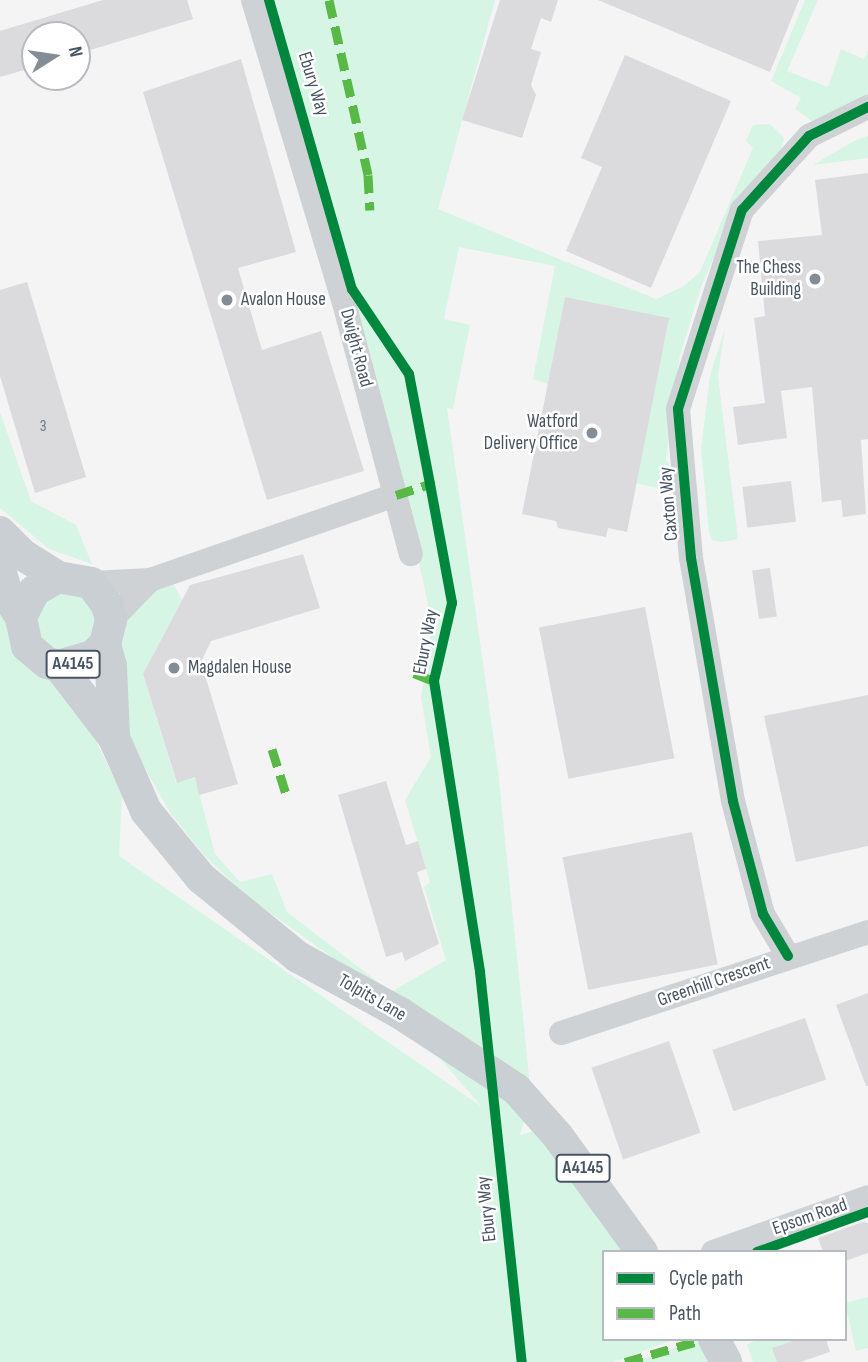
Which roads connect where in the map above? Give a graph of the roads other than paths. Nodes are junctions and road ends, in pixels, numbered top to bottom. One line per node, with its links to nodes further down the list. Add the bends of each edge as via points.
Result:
1 (253, 0): 3 (street, Dwight Road)
2 (868, 107): 15 (street, Caxton Way, via 809,136 742,210 678,409 691,558 733,801 763,914)
3 (396, 495): 5 (street, Dwight Road); 8 (street)
4 (0, 533): 7 (main road, via 23,555)
5 (411, 554)
6 (0, 570): 10 (main road, Tolpits Lane / A4145, via 9,599)
7 (58, 577): 9 (main road); 10 (main road, via 34,591)
8 (150, 580): 9 (street); 11 (street)
9 (91, 583): 11 (main road, Tolpits Lane / A4145, via 107,605)
10 (21, 617): 12 (main road, Tolpits Lane / A4145, via 27,646 47,663)
11 (108, 632): 12 (main road, A4145, via 93,656); 13 (main road, Tolpits Lane / A4145)
12 (59, 666): 13 (main road, Tolpits Lane / A4145)
13 (114, 738): 18 (main road, Tolpits Lane / A4145, via 146,811 201,878 298,957 516,1089 565,1145)
14 (868, 932): 15 (street, Greenhill Crescent)
15 (788, 956): 16 (street, Greenhill Crescent)
16 (561, 1033)
17 (868, 1198): 19 (street, Epsom Road)
18 (641, 1250)
19 (719, 1250)
20 (715, 1341): 21 (main road)
21 (726, 1362)

